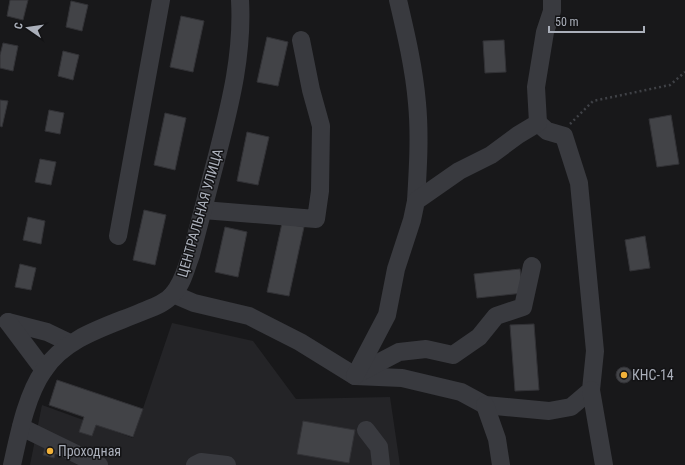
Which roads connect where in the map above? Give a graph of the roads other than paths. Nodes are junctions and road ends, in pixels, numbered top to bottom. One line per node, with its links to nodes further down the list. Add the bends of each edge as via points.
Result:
1 (161, 0): 9 (street)
2 (240, 0): 8 (street, ЦЕНТРАЛЬНАЯ УЛИЦА, via 242,25 238,65)
3 (398, 0): 7 (street, via 411,56 417,104 419,147)
4 (552, 0): 6 (street, via 536,87)
5 (301, 40): 8 (street, via 321,126 320,192 316,219)
6 (538, 123): 7 (street, via 491,155 459,171); 15 (street, via 547,131 564,136 579,183 595,351)
7 (416, 201): 14 (street, via 396,269 388,315)
8 (203, 210): 11 (street, ЦЕНТРАЛЬНАЯ УЛИЦА, via 183,279)
9 (118, 236)
10 (532, 266): 14 (street, via 523,307 496,316 479,337 453,355 426,349 399,352)
11 (173, 294): 12 (street, ЦЕНТРАЛЬНАЯ УЛИЦА, via 158,305); 14 (street, via 194,303 249,316 300,342)
12 (70, 343): 13 (street, ЦЕНТРАЛЬНАЯ УЛИЦА); 13 (street, via 47,332 8,322)
13 (44, 370): 17 (street, ЦЕНТРАЛЬНАЯ УЛИЦА, via 33,391)
14 (355, 376): 16 (street, via 402,378 460,392)
15 (591, 390): 16 (street, via 572,406 549,411); 25 (street)
16 (485, 405): 24 (street, via 497,439)
17 (21, 428): 19 (street, ЦЕНТРАЛЬНАЯ УЛИЦА); 20 (street)
18 (366, 430): 23 (street, via 379,447)
19 (12, 465)
20 (99, 465)
21 (195, 465): 22 (street, via 200,462)
22 (227, 465)
23 (381, 465)
24 (501, 465)
25 (604, 465)

